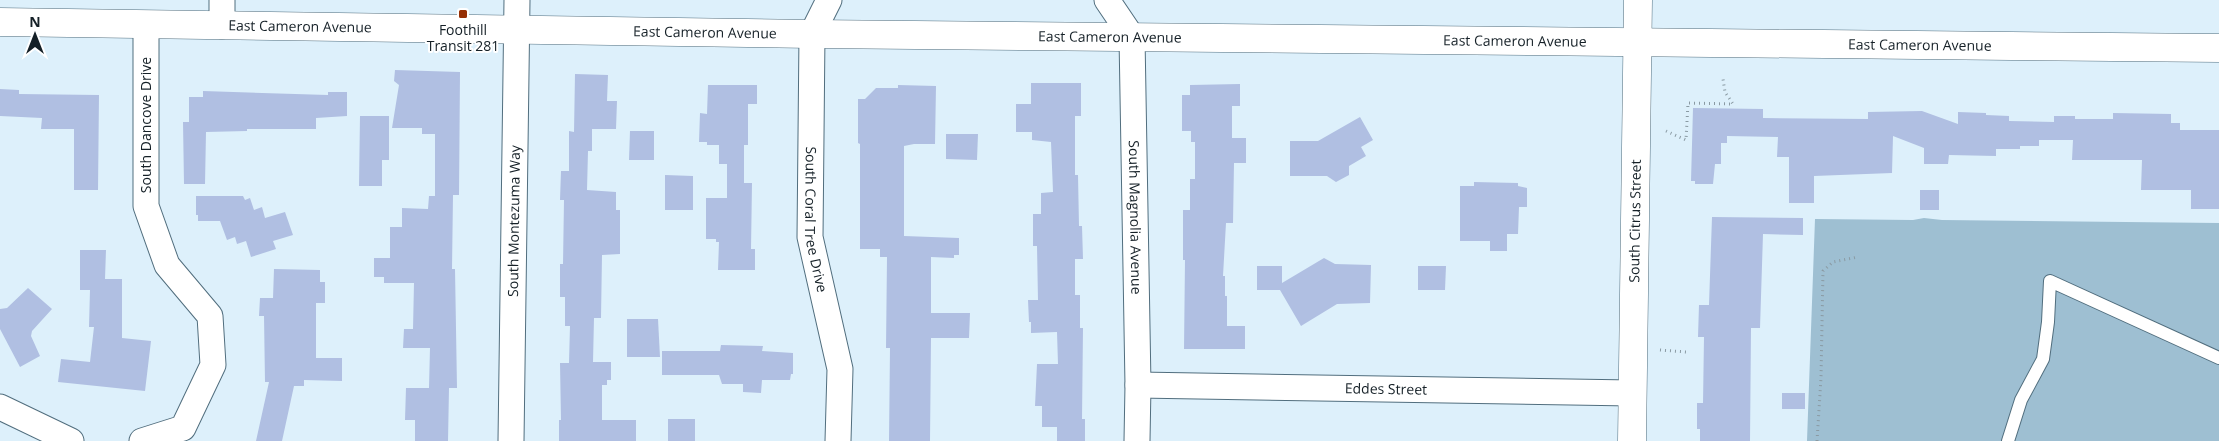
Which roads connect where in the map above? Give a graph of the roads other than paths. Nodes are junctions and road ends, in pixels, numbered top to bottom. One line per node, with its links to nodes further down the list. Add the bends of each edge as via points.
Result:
1 (517, 0): 8 (street, South Montezuma Way)
2 (829, 0): 9 (street, South Coral Tree Drive)
3 (1107, 0): 10 (street)
4 (1638, 0): 11 (main road, South Citrus Street)
5 (222, 13): 7 (main road, East Cameron Avenue); 8 (main road, East Cameron Avenue)
6 (0, 22): 7 (main road, East Cameron Avenue)
7 (146, 24): 18 (street, South Dancove Drive, via 146,206 167,266 210,316 213,365 182,428)
8 (517, 29): 9 (main road, East Cameron Avenue); 19 (street, South Montezuma Way)
9 (812, 34): 10 (main road, East Cameron Avenue); 20 (street, South Coral Tree Drive, via 810,237 840,369)
10 (1132, 37): 11 (main road, East Cameron Avenue); 14 (street, South Magnolia Avenue)
11 (1637, 43): 12 (main road, East Cameron Avenue); 15 (main road, South Citrus Street)
12 (2219, 48)
13 (2219, 358): 23 (lane, via 2050,281 2043,359 2021,400)
14 (1138, 385): 15 (street, Eddes Street); 21 (street, South Magnolia Avenue)
15 (1632, 393): 22 (main road, South Citrus Street)
16 (0, 407): 17 (street)
17 (71, 441)
18 (142, 441)
19 (511, 441)
20 (838, 441)
21 (1137, 441)
22 (1632, 441)
23 (2008, 441)

